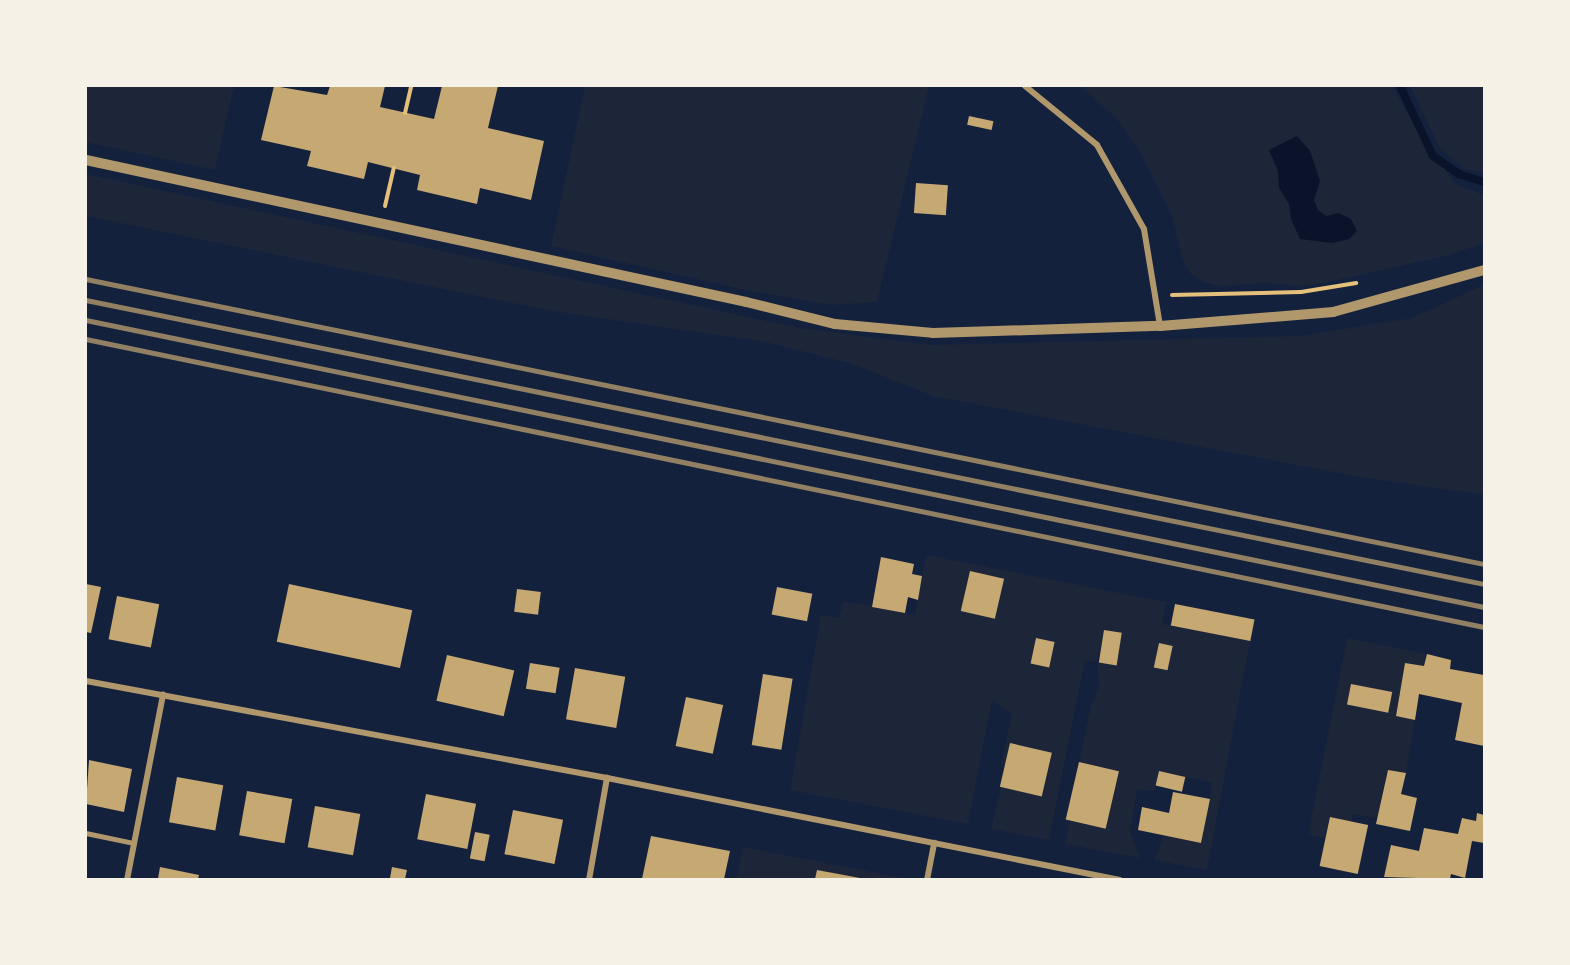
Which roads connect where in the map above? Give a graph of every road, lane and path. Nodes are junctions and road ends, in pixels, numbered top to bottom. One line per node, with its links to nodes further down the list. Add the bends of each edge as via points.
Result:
1 (411, 86): 3 (path)
2 (1025, 86): 9 (street, via 1097,145 1144,229)
3 (405, 113)
4 (86, 160): 6 (street)
5 (394, 168): 6 (path)
6 (381, 224): 10 (street, via 835,324 933,333)
7 (1485, 270): 10 (street, via 1333,312)
8 (1366, 280): 9 (path, via 1301,292)
9 (1156, 295): 10 (street)
10 (1160, 326)
11 (86, 681): 12 (street)
12 (163, 694): 13 (street); 15 (street)
13 (607, 778): 16 (street); 18 (street)
14 (86, 833): 15 (lane)
15 (134, 843): 17 (street)
16 (934, 843): 19 (street); 20 (street)
17 (127, 879)
18 (589, 879)
19 (927, 879)
20 (1120, 879)

